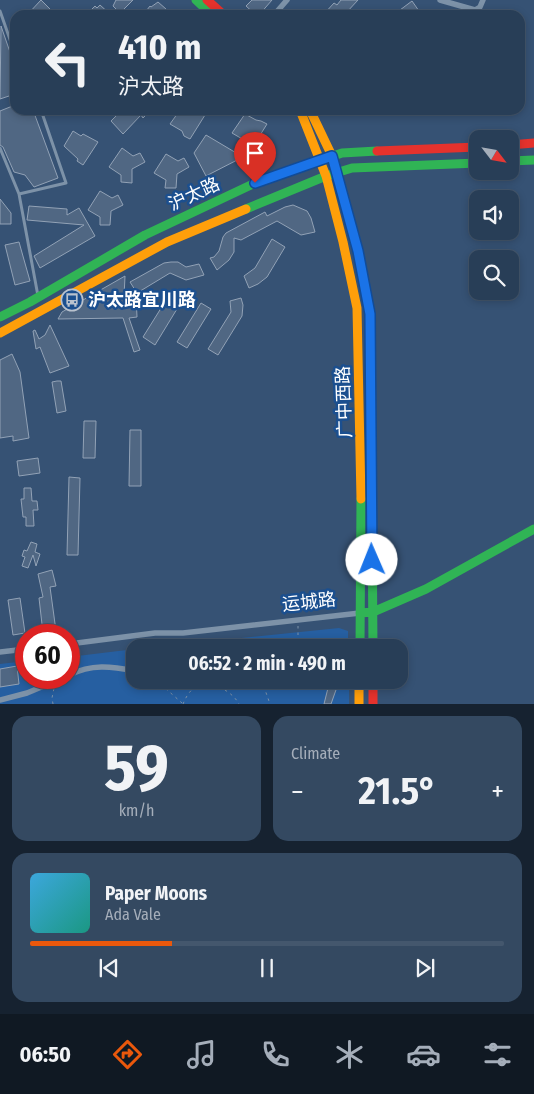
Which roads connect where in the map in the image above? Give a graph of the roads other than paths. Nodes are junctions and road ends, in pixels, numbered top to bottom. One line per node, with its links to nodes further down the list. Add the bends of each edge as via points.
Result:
1 (196, 0): 7 (main road)
2 (207, 0): 8 (main road)
3 (287, 0): 9 (street)
4 (440, 0): 6 (street, via 475,10)
5 (483, 0): 6 (street)
6 (480, 7)
7 (207, 10)
8 (218, 10)
9 (278, 10)
10 (0, 11): 11 (lane)
11 (10, 40)
12 (42, 115): 26 (lane, via 66,183)
13 (302, 115): 20 (main road, 广中西路)
14 (312, 115): 19 (main road, 广中西路)
15 (534, 143): 16 (main road)
16 (519, 144)
17 (469, 147): 19 (main road, 沪太路)
18 (0, 148): 26 (lane)
19 (332, 156): 20 (main road, 沪太路); 24 (main road, 广中西路)
20 (321, 160): 25 (main road, 广中西路); 27 (main road, 沪太路, via 255,183 146,235)
21 (534, 160): 22 (main road)
22 (519, 161)
23 (469, 163): 24 (main road, 沪太路, via 352,168)
24 (337, 172): 25 (main road, 沪太路); 32 (main road, 广中西路, via 358,251 370,314)
25 (326, 176): 29 (main road, 沪太路, via 168,242); 31 (main road, 广中西路, via 357,308 361,456)
26 (19, 194): 27 (lane)
27 (38, 297): 28 (main road, 沪太路)
28 (0, 317)
29 (0, 333)
30 (534, 529): 32 (main road, 运城路, via 426,589)
31 (360, 612): 32 (main road, 运城路); 33 (main road, 广中西路); 35 (street, 运城路)
32 (373, 612): 34 (main road, 广中西路)
33 (360, 639)
34 (373, 639)
35 (80, 643)
36 (15, 650): 37 (street)
37 (0, 652)
38 (80, 670): 39 (street, via 95,667)
39 (126, 670)
40 (38, 689): 43 (street)
41 (359, 689): 44 (main road)
42 (373, 689): 45 (main road)
43 (0, 700)
44 (359, 704)
45 (374, 704)

